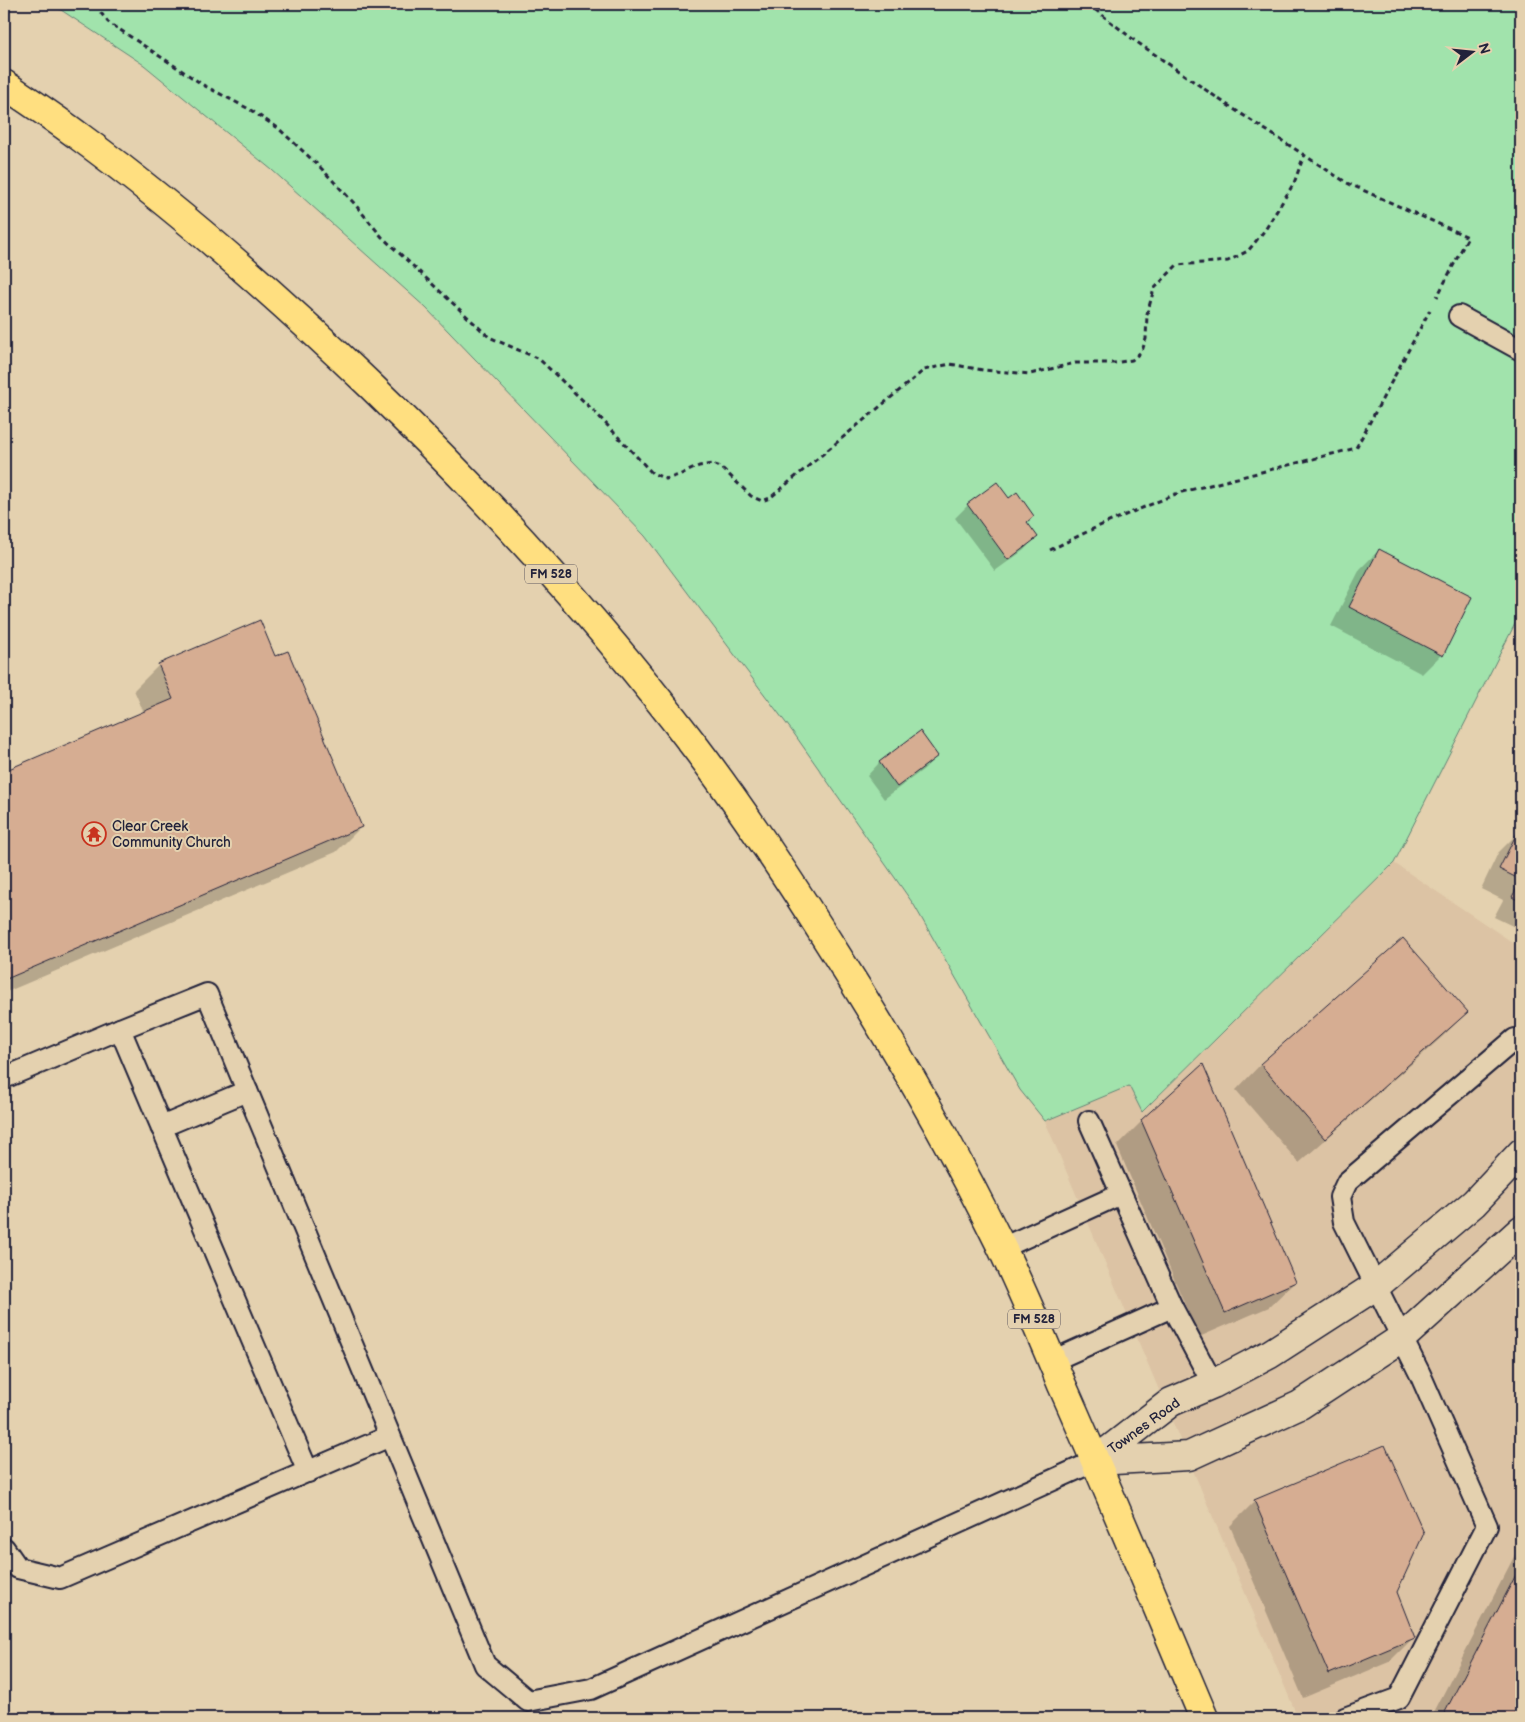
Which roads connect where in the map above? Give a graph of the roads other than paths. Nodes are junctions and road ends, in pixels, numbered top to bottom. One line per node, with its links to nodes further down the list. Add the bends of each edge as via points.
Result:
1 (4, 84): 13 (main road, FM 528, via 81,138 195,227 308,326 416,430 557,580 696,749 787,876 919,1092)
2 (1459, 316): 3 (lane)
3 (1521, 350)
4 (120, 1028): 6 (lane); 7 (lane, via 207,994); 9 (lane)
5 (1521, 1038): 14 (lane, via 1515,1039 1347,1182 1340,1197 1344,1222)
6 (4, 1078)
7 (247, 1091): 9 (lane); 19 (lane)
8 (1089, 1121): 11 (lane)
9 (161, 1127): 21 (lane)
10 (1521, 1153): 14 (street, Townes Road, via 1474,1202)
11 (1120, 1194): 13 (lane); 15 (lane)
12 (1518, 1241): 16 (street, Townes Road)
13 (1002, 1248): 17 (main road, FM 528)
14 (1377, 1285): 16 (lane); 18 (street, Townes Road, via 1270,1354)
15 (1172, 1307): 17 (lane); 18 (lane)
16 (1402, 1338): 20 (street, Townes Road, via 1300,1404 1189,1456); 23 (lane, via 1487,1526 1399,1698)
17 (1052, 1361): 20 (main road, FM 528)
18 (1213, 1384): 20 (street, Townes Road, via 1171,1402)
19 (390, 1436): 20 (lane, via 486,1665 528,1701 591,1689); 21 (lane)
20 (1096, 1461): 24 (main road, FM 528)
21 (308, 1472): 22 (lane, via 60,1578 18,1568)
22 (4, 1548)
23 (1355, 1716)
24 (1204, 1718)

